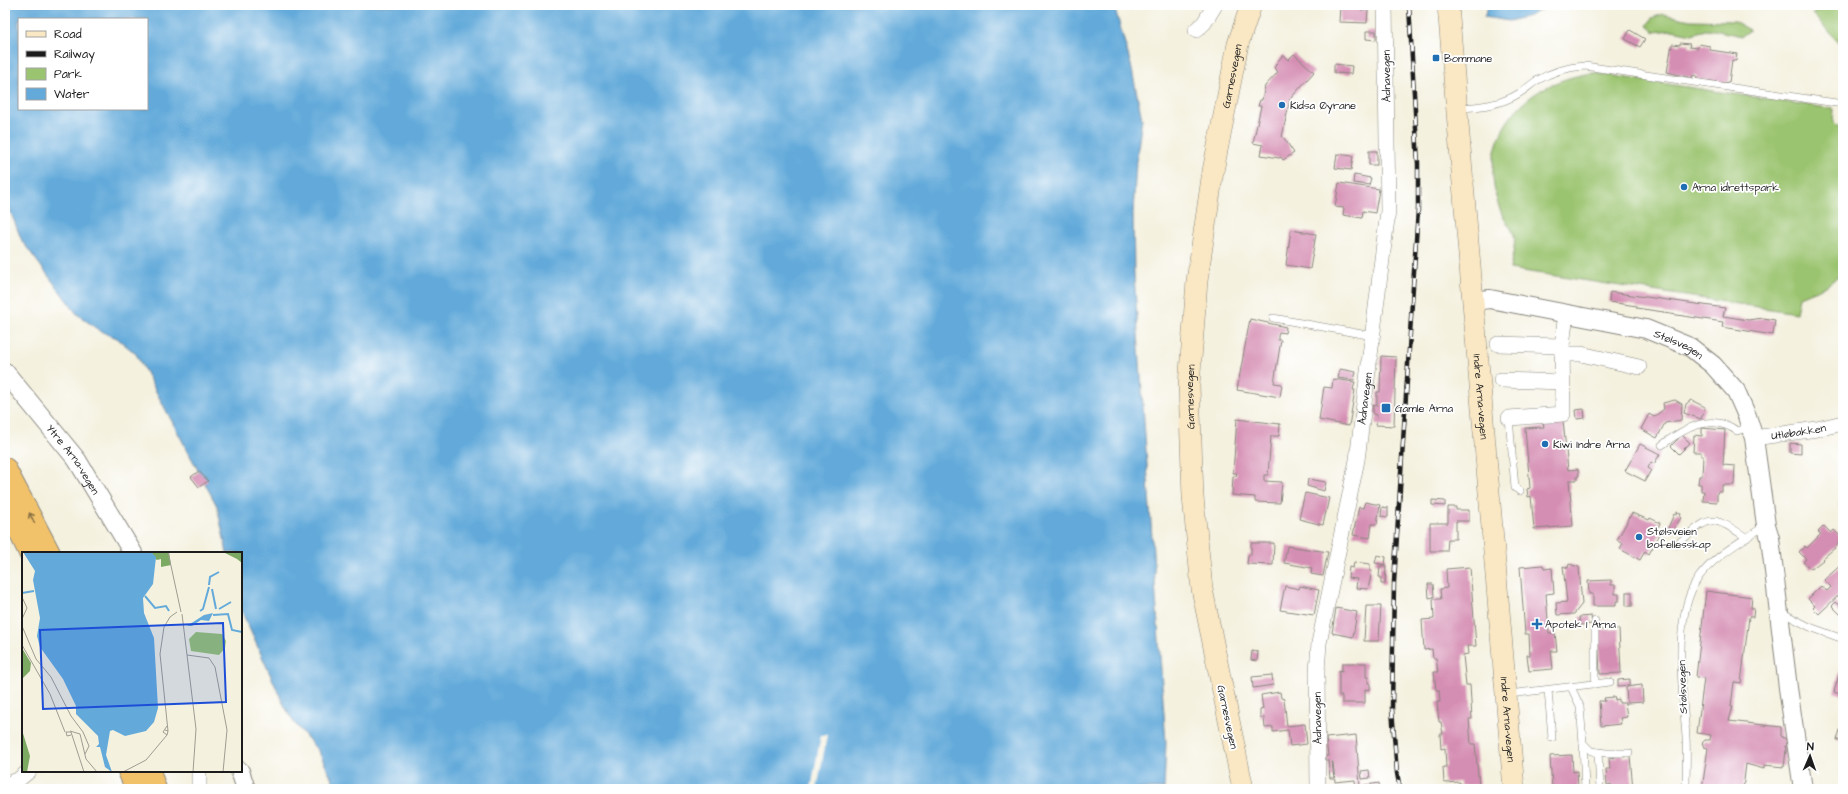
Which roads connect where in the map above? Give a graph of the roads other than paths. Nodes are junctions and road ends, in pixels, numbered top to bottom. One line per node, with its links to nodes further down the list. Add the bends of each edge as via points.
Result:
1 (1215, 5): 5 (street, via 1204,23)
2 (1251, 5): 54 (main road, Garnesvegen, via 1238,44 1213,171 1197,281 1188,385 1193,497 1202,589)
3 (1385, 5): 11 (street, Ådnavegen, via 1388,211)
4 (1448, 5): 7 (main road, Indre Arna-vegen)
5 (1196, 30)
6 (1843, 104): 7 (lane, via 1585,66 1564,69 1544,77 1502,101 1480,107)
7 (1456, 109): 8 (main road, Indre Arna-vegen)
8 (1472, 301): 9 (street, Stølsvegen, via 1490,299); 38 (main road, Indre Arna-vegen)
9 (1566, 313): 13 (street); 20 (street, Stølsvegen, via 1646,329 1690,347 1713,365 1736,391)
10 (1273, 318): 11 (lane)
11 (1372, 336): 55 (street, Ådnavegen, via 1357,460 1319,643)
12 (1498, 344): 13 (street)
13 (1562, 350): 14 (street); 17 (street)
14 (1638, 367)
15 (5, 372): 30 (street, Ytre Arna-vegen, via 77,460)
16 (1501, 380): 17 (street)
17 (1562, 382): 18 (street, via 1563,414)
18 (1509, 418): 23 (lane, via 1515,488)
19 (1843, 423): 20 (street, Utløbakken, via 1817,429)
20 (1752, 432): 21 (lane, via 1737,431 1728,425 1705,422 1686,428); 25 (street, Stølsvegen)
21 (1662, 445)
22 (5, 469): 29 (highway, one-way to 22)
23 (1520, 491)
24 (5, 500): 28 (highway)
25 (1766, 525): 26 (lane, Stølsvegen); 31 (street, Stølsvegen, via 1770,538)
26 (1747, 538): 27 (lane, via 1715,520 1704,522); 59 (lane, Stølsvegen, via 1715,560 1700,576 1689,596 1680,669 1686,738)
27 (1676, 545)
28 (30, 552)
29 (49, 552)
30 (132, 552)
31 (1779, 611): 33 (lane); 60 (street, Stølsvegen)
32 (1595, 620): 35 (lane)
33 (1843, 639)
34 (1610, 682): 35 (lane)
35 (1595, 684): 36 (lane)
36 (1571, 687): 37 (lane); 40 (lane, via 1580,706)
37 (1548, 690): 38 (lane); 39 (lane)
38 (1506, 694): 56 (main road, Indre Arna-vegen)
39 (1552, 738)
40 (1583, 743): 41 (lane, via 1591,751); 57 (lane)
41 (1598, 752): 42 (lane); 58 (lane)
42 (1629, 753)
43 (28, 772): 48 (street, via 18,780)
44 (129, 772): 50 (highway)
45 (149, 772): 51 (highway)
46 (198, 772): 52 (street)
47 (240, 772): 53 (street)
48 (5, 785): 49 (street)
49 (6, 789)
50 (137, 789)
51 (155, 789)
52 (199, 789)
53 (246, 789)
54 (1243, 789)
55 (1318, 789)
56 (1514, 789)
57 (1585, 789)
58 (1600, 789)
59 (1686, 789)
60 (1803, 789)

